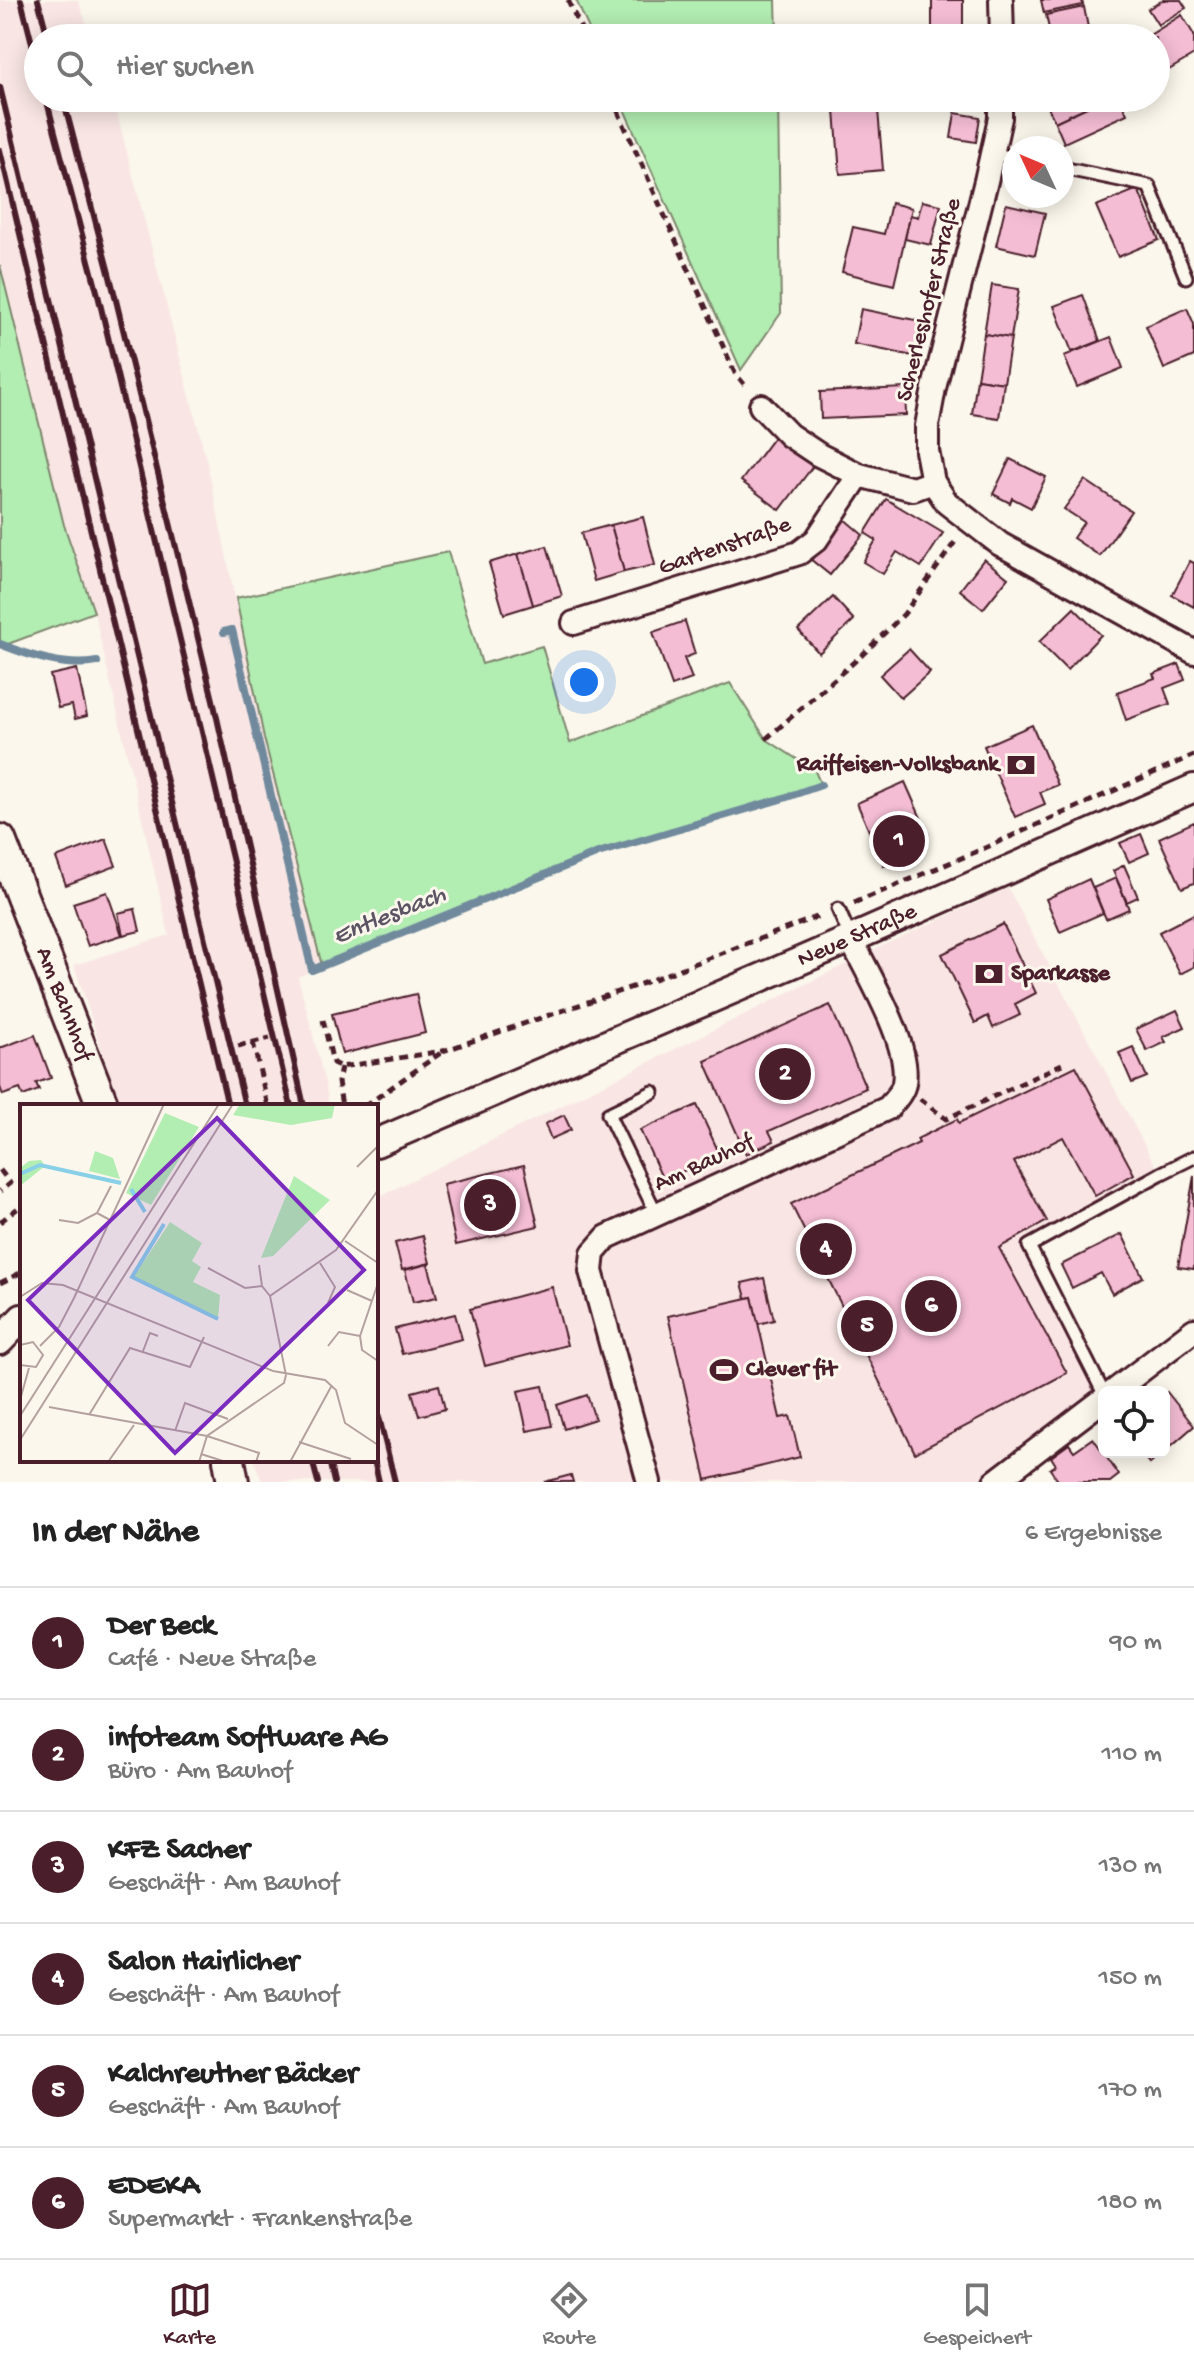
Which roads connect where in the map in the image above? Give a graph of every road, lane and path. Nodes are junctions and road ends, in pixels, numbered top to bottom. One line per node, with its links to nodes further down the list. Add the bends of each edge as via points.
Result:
1 (568, 0): 3 (path)
2 (1001, 0): 4 (street)
3 (579, 24)
4 (1002, 24)
5 (618, 112): 11 (path, via 735,373)
6 (1000, 112): 7 (street, Scherleshofer Straße)
7 (1002, 143)
8 (1002, 158): 13 (street, Scherleshofer Straße, via 927,387 927,451)
9 (1074, 170): 10 (lane, via 1149,186)
10 (1186, 277)
11 (761, 406): 12 (street, via 789,435)
12 (859, 475): 13 (street, via 913,489); 15 (street, Gartenstraße, via 816,540 799,553)
13 (933, 482): 14 (street)
14 (969, 521): 16 (street, via 1000,544); 17 (path, via 904,614)
15 (574, 623)
16 (1194, 652)
17 (766, 739)
18 (1194, 788): 21 (street, Neue Straße)
19 (0, 840): 30 (main road, Am Bahnhof)
20 (838, 909): 21 (lane)
21 (851, 939): 28 (street, via 897,1034 906,1066); 34 (street, Neue Straße)
22 (323, 1020): 27 (path, via 333,1063)
23 (270, 1038): 24 (path)
24 (253, 1042): 25 (path); 31 (path)
25 (238, 1046)
26 (1062, 1064): 28 (path, via 946,1119)
27 (341, 1067): 32 (path); 33 (path, via 443,1051)
28 (904, 1087): 39 (street, Am Bauhof, via 888,1108)
29 (653, 1092): 39 (lane, via 608,1114)
30 (102, 1104)
31 (268, 1104)
32 (342, 1104)
33 (368, 1104)
34 (378, 1142)
35 (1194, 1157): 46 (lane, via 1029,1246)
36 (0, 1170): 37 (path, via 10,1183)
37 (0, 1191)
38 (20, 1206): 40 (path)
39 (657, 1215): 51 (street, Am Bauhof, via 607,1237 593,1253 591,1271)
40 (1, 1218)
41 (20, 1273): 42 (path)
42 (0, 1283)
43 (20, 1320): 45 (street)
44 (1194, 1330): 47 (street)
45 (0, 1341)
46 (1099, 1386)
47 (1121, 1386)
48 (1098, 1401): 52 (street)
49 (229, 1462): 50 (main road)
50 (233, 1482)
51 (649, 1482)
52 (995, 1482)

